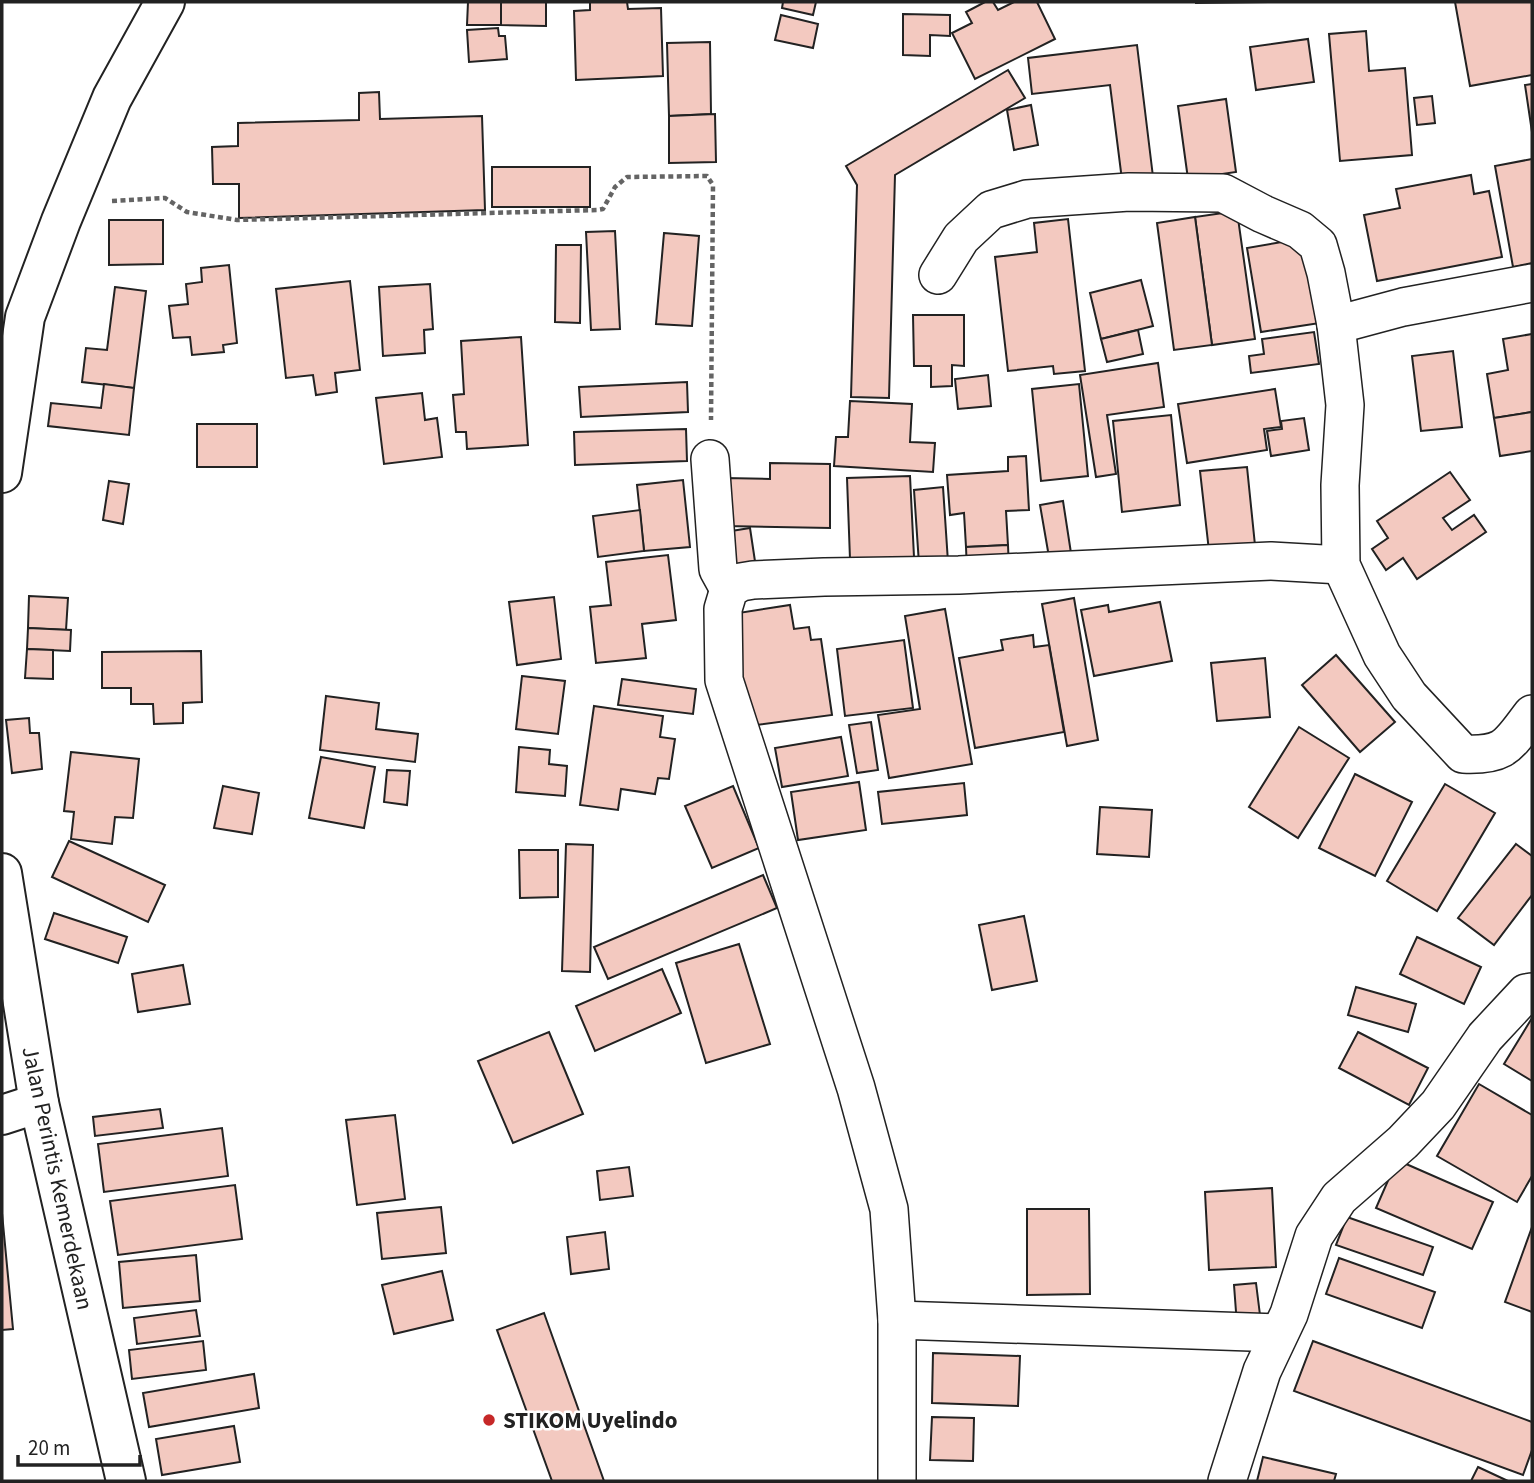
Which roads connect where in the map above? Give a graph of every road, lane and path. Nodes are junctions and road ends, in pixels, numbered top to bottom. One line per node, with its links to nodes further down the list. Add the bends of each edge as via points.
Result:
1 (165, 2): 2 (street, via 112,98)
2 (68, 204): 5 (street); 7 (path, via 165,198 187,212 237,220 597,210 603,209 615,187 627,177 707,177 713,185)
3 (938, 275): 6 (street, via 961,239 991,210 1027,199 1129,192 1223,193 1300,230 1318,245)
4 (1532, 284): 6 (street, via 1403,307)
5 (13, 318): 8 (street)
6 (1336, 325): 9 (street, via 1345,405)
7 (710, 459): 10 (street, via 718,569)
8 (2, 473)
9 (1341, 565): 10 (street, via 1271,561 824,577 753,580); 11 (street, via 1382,655 1409,696 1463,754 1485,755 1505,748)
10 (729, 589): 16 (street, via 723,608 724,680 856,1088 889,1209)
11 (1532, 714)
12 (2, 873): 14 (street, Jalan Perintis Kemerdekaan)
13 (1532, 992): 17 (street, via 1485,1037 1438,1105 1339,1198 1314,1236)
14 (39, 1103): 15 (street); 18 (street, Jalan Perintis Kemerdekaan)
15 (2, 1115)
16 (897, 1320): 17 (street); 19 (street)
17 (1279, 1333): 20 (street)
18 (126, 1481)
19 (897, 1481)
20 (1227, 1481)

